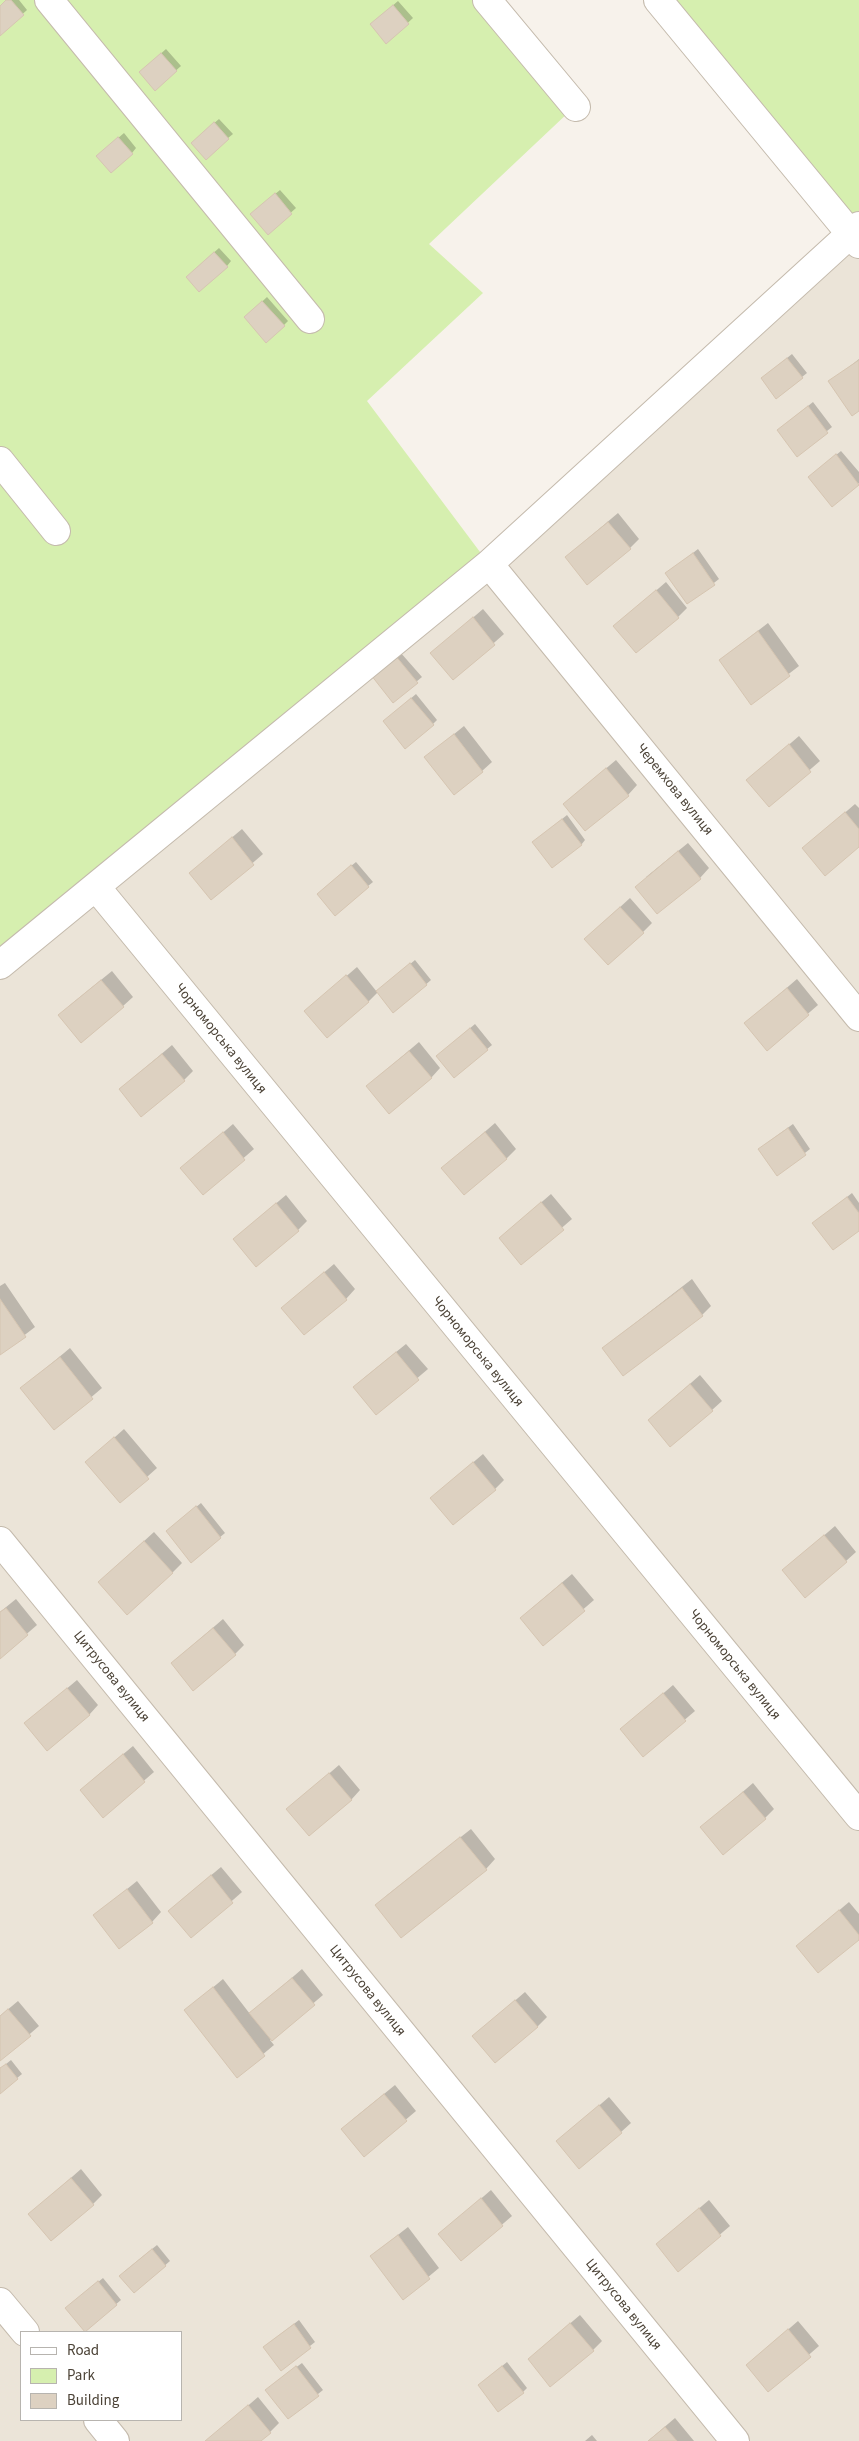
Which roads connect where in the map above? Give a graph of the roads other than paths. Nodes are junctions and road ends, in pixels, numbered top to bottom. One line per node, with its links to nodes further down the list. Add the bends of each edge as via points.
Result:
1 (49, 0): 6 (street)
2 (487, 0): 4 (street)
3 (658, 0): 5 (street)
4 (576, 107)
5 (856, 234): 9 (street)
6 (310, 319)
7 (0, 461): 8 (street)
8 (56, 531)
9 (489, 564): 10 (street); 12 (street, Черемхова вулиця)
10 (96, 887): 11 (street); 14 (street, Чорноморська вулиця)
11 (0, 965)
12 (859, 1016)
13 (0, 1541): 19 (street, Цитрусова вулиця)
14 (859, 1816)
15 (0, 2302): 16 (street)
16 (24, 2331)
17 (99, 2421): 18 (street)
18 (116, 2441)
19 (735, 2441)

